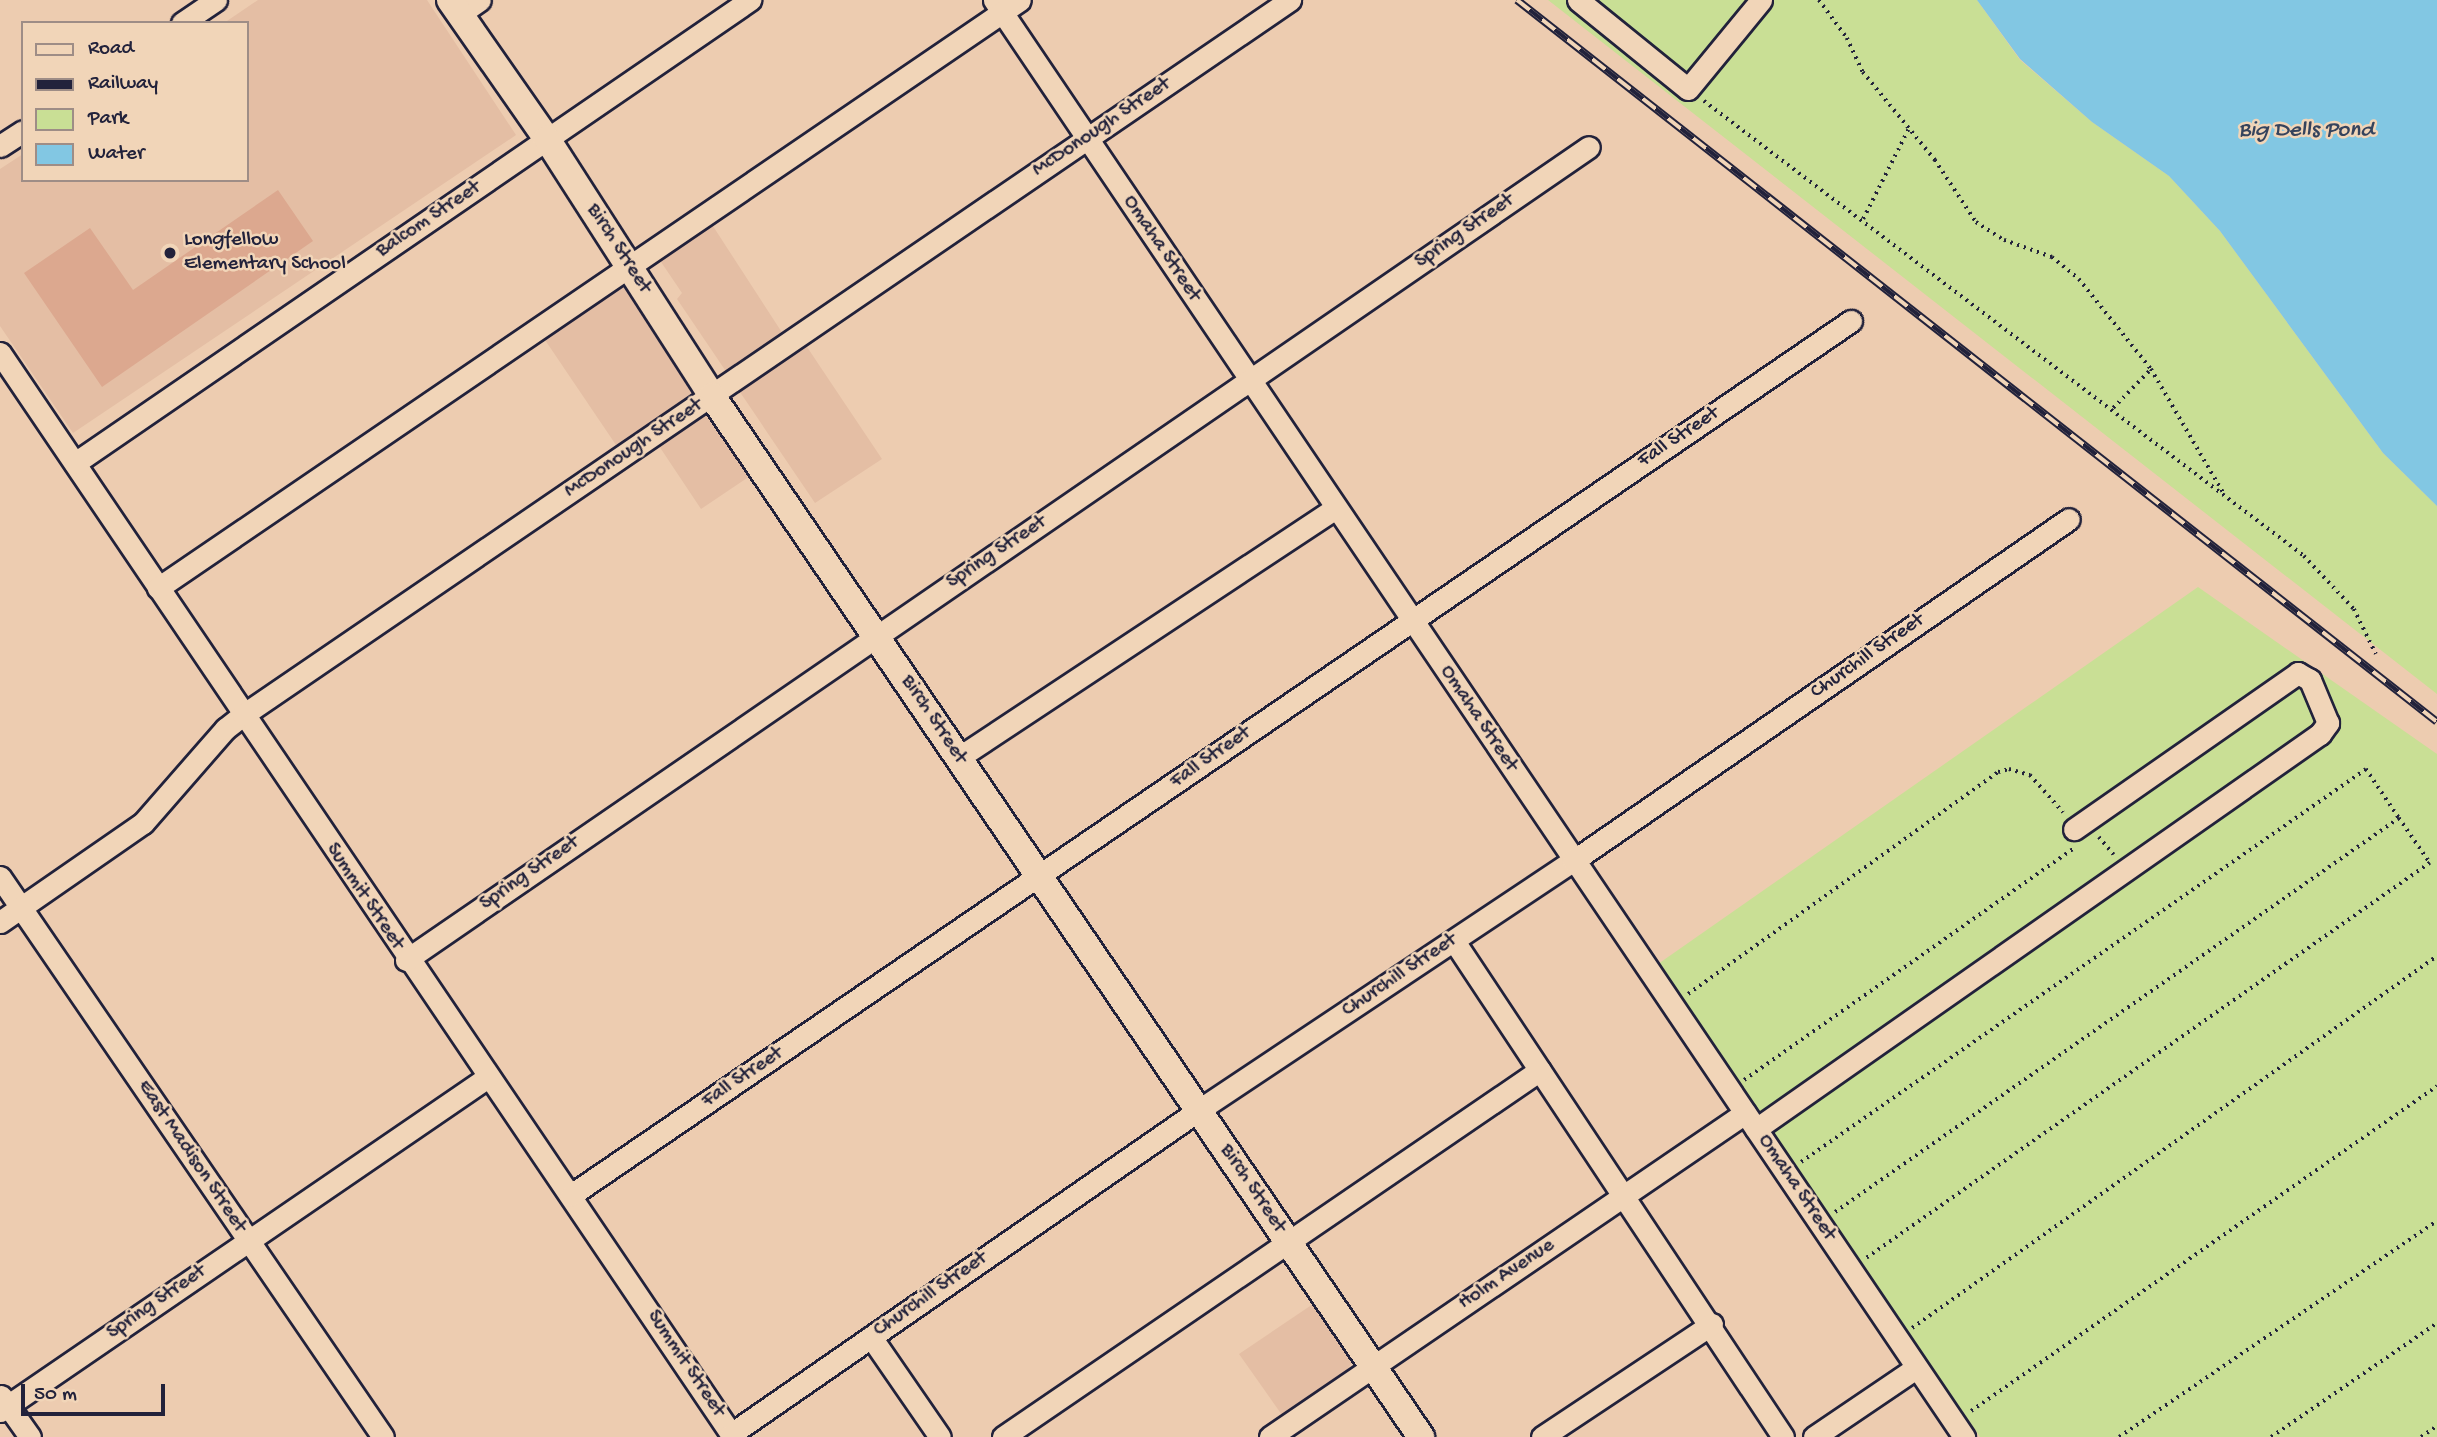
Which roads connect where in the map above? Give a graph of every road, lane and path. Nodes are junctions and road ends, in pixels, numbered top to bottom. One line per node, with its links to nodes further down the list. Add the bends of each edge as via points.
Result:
1 (216, 0): 9 (street)
2 (750, 0): 14 (street, Balcom Street)
3 (1290, 0): 13 (street, McDonough Street)
4 (1578, 0): 10 (street)
5 (1761, 0): 10 (street)
6 (1819, 0): 11 (path, via 1847,38 1863,72)
7 (1005, 4): 13 (street, Omaha Street); 18 (street)
8 (463, 5): 14 (main road, Birch Street)
9 (186, 21)
10 (1688, 89): 17 (path)
11 (1908, 129): 17 (path); 21 (path, via 1976,222 2004,240 2065,265)
12 (21, 132): 15 (street)
13 (1086, 138): 22 (street, Omaha Street); 23 (street, McDonough Street)
14 (547, 139): 18 (main road, Birch Street); 25 (street, Balcom Street)
15 (0, 146)
16 (1589, 146): 22 (street, Spring Street)
17 (1864, 219): 24 (path)
18 (629, 267): 23 (main road, Birch Street); 29 (street)
19 (1851, 321): 30 (street, Fall Street)
20 (0, 353): 25 (street, Summit Street)
21 (2151, 369): 24 (path); 26 (path)
22 (1249, 380): 27 (street, Omaha Street); 31 (street, Spring Street)
23 (712, 396): 31 (main road, Birch Street); 33 (street, McDonough Street)
24 (2113, 408): 26 (path)
25 (75, 463): 29 (street, Summit Street)
26 (2225, 496): 32 (path, via 2304,556 2330,583 2369,632)
27 (1335, 508): 30 (street, Omaha Street); 34 (street)
28 (2069, 519): 37 (street, Churchill Street)
29 (158, 588): 33 (street, Summit Street)
30 (1412, 619): 37 (street, Omaha Street); 40 (street, Fall Street)
31 (876, 636): 34 (main road, Birch Street); 45 (street, Spring Street)
32 (2376, 654)
33 (243, 715): 41 (street, McDonough Street, via 225,729 142,823); 45 (street, Summit Street)
34 (958, 758): 40 (main road, Birch Street)
35 (2399, 818): 53 (path, via 2367,769); 57 (path); 60 (path, via 2430,863)
36 (2079, 835): 38 (path, via 2098,837); 38 (street, Holm Avenue, via 2298,673 2310,680 2328,723 2320,734); 46 (path, via 2039,781 2020,771 1998,772); 50 (path)
37 (1573, 861): 43 (street, Churchill Street); 46 (street, Omaha Street)
38 (2126, 871): 52 (street, Holm Avenue)
39 (0, 877): 41 (street, East Madison Street)
40 (1039, 877): 51 (main road, Birch Street); 54 (street, Fall Street)
41 (21, 909): 42 (street, McDonough Street); 58 (street, East Madison Street)
42 (0, 922)
43 (1454, 941): 47 (street); 51 (street, Churchill Street)
44 (2437, 956): 64 (path)
45 (406, 960): 48 (street, Summit Street)
46 (1672, 1005): 50 (street, Omaha Street)
47 (1540, 1070): 55 (street); 59 (street)
48 (488, 1077): 54 (street, Summit Street); 58 (street, Spring Street)
49 (2437, 1086): 69 (path)
50 (1729, 1091): 52 (street, Omaha Street)
51 (1199, 1110): 59 (main road, Birch Street); 63 (street, Churchill Street)
52 (1750, 1121): 53 (street, Omaha Street); 55 (street, Holm Avenue)
53 (1786, 1173): 57 (street, Omaha Street)
54 (571, 1195): 70 (street, Summit Street)
55 (1622, 1196): 62 (street); 65 (street, Holm Avenue)
56 (2437, 1221): 80 (path)
57 (1820, 1223): 60 (street, Omaha Street)
58 (248, 1240): 67 (street, Spring Street); 72 (street, East Madison Street)
59 (1288, 1241): 65 (main road, Birch Street); 74 (street)
60 (1850, 1268): 64 (street, Omaha Street)
61 (2437, 1323): 81 (path)
62 (1712, 1324): 77 (street); 78 (street)
63 (871, 1337): 70 (street, Churchill Street); 73 (street)
64 (1896, 1339): 66 (street, Omaha Street)
65 (1373, 1366): 75 (street, Holm Avenue); 76 (main road, Birch Street)
66 (1916, 1368): 69 (street, Omaha Street); 79 (street)
67 (3, 1403): 71 (street)
68 (2437, 1426): 82 (path)
69 (1959, 1430)
70 (732, 1435)
71 (30, 1437)
72 (383, 1437)
73 (940, 1437)
74 (1003, 1437)
75 (1270, 1437)
76 (1421, 1437)
77 (1542, 1437)
78 (1783, 1437)
79 (1814, 1437)
80 (2119, 1437)
81 (2271, 1437)
82 (2421, 1437)

